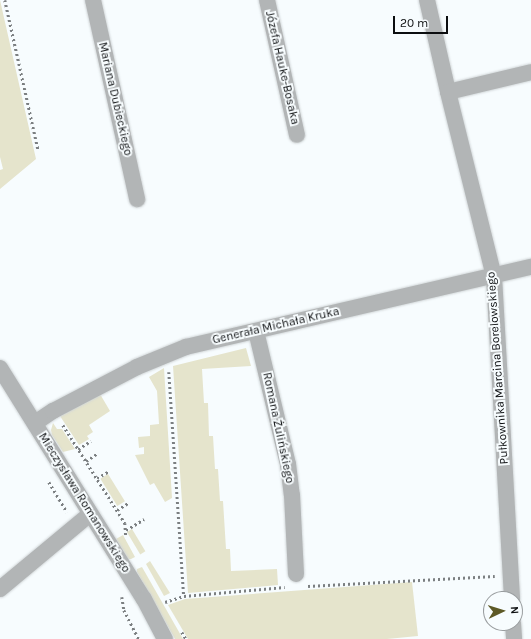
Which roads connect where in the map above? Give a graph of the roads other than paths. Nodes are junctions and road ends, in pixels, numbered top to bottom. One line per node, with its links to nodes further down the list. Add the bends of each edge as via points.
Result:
1 (93, 0): 7 (street, Mariana Dubieckiego)
2 (267, 0): 6 (street, Józefa Hauke-Bosaka)
3 (428, 0): 5 (street, Pułkownika Marcina Borelowskiego)
4 (531, 72): 5 (street)
5 (448, 92): 9 (street, Pułkownika Marcina Borelowskiego)
6 (297, 135)
7 (137, 199)
8 (531, 267): 9 (street, Generała Michała Kruka)
9 (494, 276): 10 (street, Generała Michała Kruka); 16 (street, Pułkownika Marcina Borelowskiego)
10 (256, 331): 12 (street, Generała Michała Kruka, via 186,347 168,354 137,367); 14 (street, Romana Żulińskiego, via 288,464)
11 (0, 368): 12 (street, Mieczysława Romanowskiego)
12 (35, 423): 13 (street, Mieczysława Romanowskiego)
13 (90, 514): 15 (street); 17 (street, Mieczysława Romanowskiego, via 144,599)
14 (297, 582)
15 (0, 589)
16 (511, 591)
17 (165, 639)

